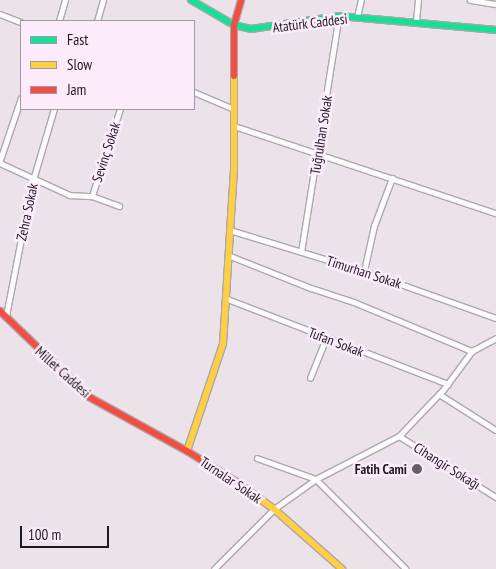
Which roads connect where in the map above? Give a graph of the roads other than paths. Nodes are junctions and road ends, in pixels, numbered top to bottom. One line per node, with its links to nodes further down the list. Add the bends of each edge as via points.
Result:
1 (65, 0): 12 (street)
2 (103, 0): 13 (street)
3 (190, 0): 16 (street, Atatürk Caddesi)
4 (241, 0): 16 (street)
5 (361, 0): 11 (street)
6 (418, 0): 15 (street)
7 (470, 0): 8 (street)
8 (496, 4)
9 (0, 14): 14 (street)
10 (339, 16): 11 (street, Atatürk Caddesi); 16 (street, Atatürk Caddesi, via 260,30); 24 (street, Tuğrulhan Sokak)
11 (357, 17): 15 (street, Atatürk Caddesi)
12 (59, 20)
13 (97, 20)
14 (20, 22)
15 (416, 22): 17 (street, Atatürk Caddesi)
16 (234, 25): 20 (street)
17 (496, 30)
18 (195, 92): 20 (street)
19 (20, 101): 25 (street)
20 (234, 109): 23 (street)
21 (54, 110): 27 (street, Zehra Sokak)
22 (120, 110): 28 (street, Sevinç Sokak)
23 (234, 126): 24 (street); 31 (street)
24 (319, 154): 26 (street); 32 (street, Tuğrulhan Sokak)
25 (0, 161): 27 (street)
26 (392, 178): 30 (street); 34 (street, via 374,226)
27 (34, 179): 28 (street, via 70,195); 37 (street, Zehra Sokak)
28 (92, 196): 29 (street)
29 (119, 206)
30 (496, 214)
31 (230, 230): 32 (street, Timurhan Sokak); 33 (street)
32 (301, 252): 34 (street, Timurhan Sokak)
33 (228, 255): 35 (street); 41 (street)
34 (364, 271): 38 (street, Timurhan Sokak)
35 (226, 298): 39 (street, Tufan Sokak); 47 (street, via 222,344)
36 (0, 311): 37 (street, Millet Caddesi)
37 (6, 316): 47 (street, Millet Caddesi, via 89,397)
38 (496, 318)
39 (326, 338): 42 (street); 43 (street, Tufan Sokak)
40 (496, 338): 41 (street)
41 (472, 351): 43 (street)
42 (310, 378)
43 (448, 384): 44 (street)
44 (439, 394): 45 (street); 46 (street)
45 (496, 430)
46 (398, 436): 49 (street); 50 (street, Cihangir Sokağı)
47 (187, 451): 51 (street, Turnalar Sokak)
48 (257, 458): 49 (street)
49 (316, 479): 51 (street); 54 (street)
50 (496, 497)
51 (274, 509): 52 (street); 53 (street, Turnalar Sokak)
52 (214, 569)
53 (342, 569)
54 (406, 569)

